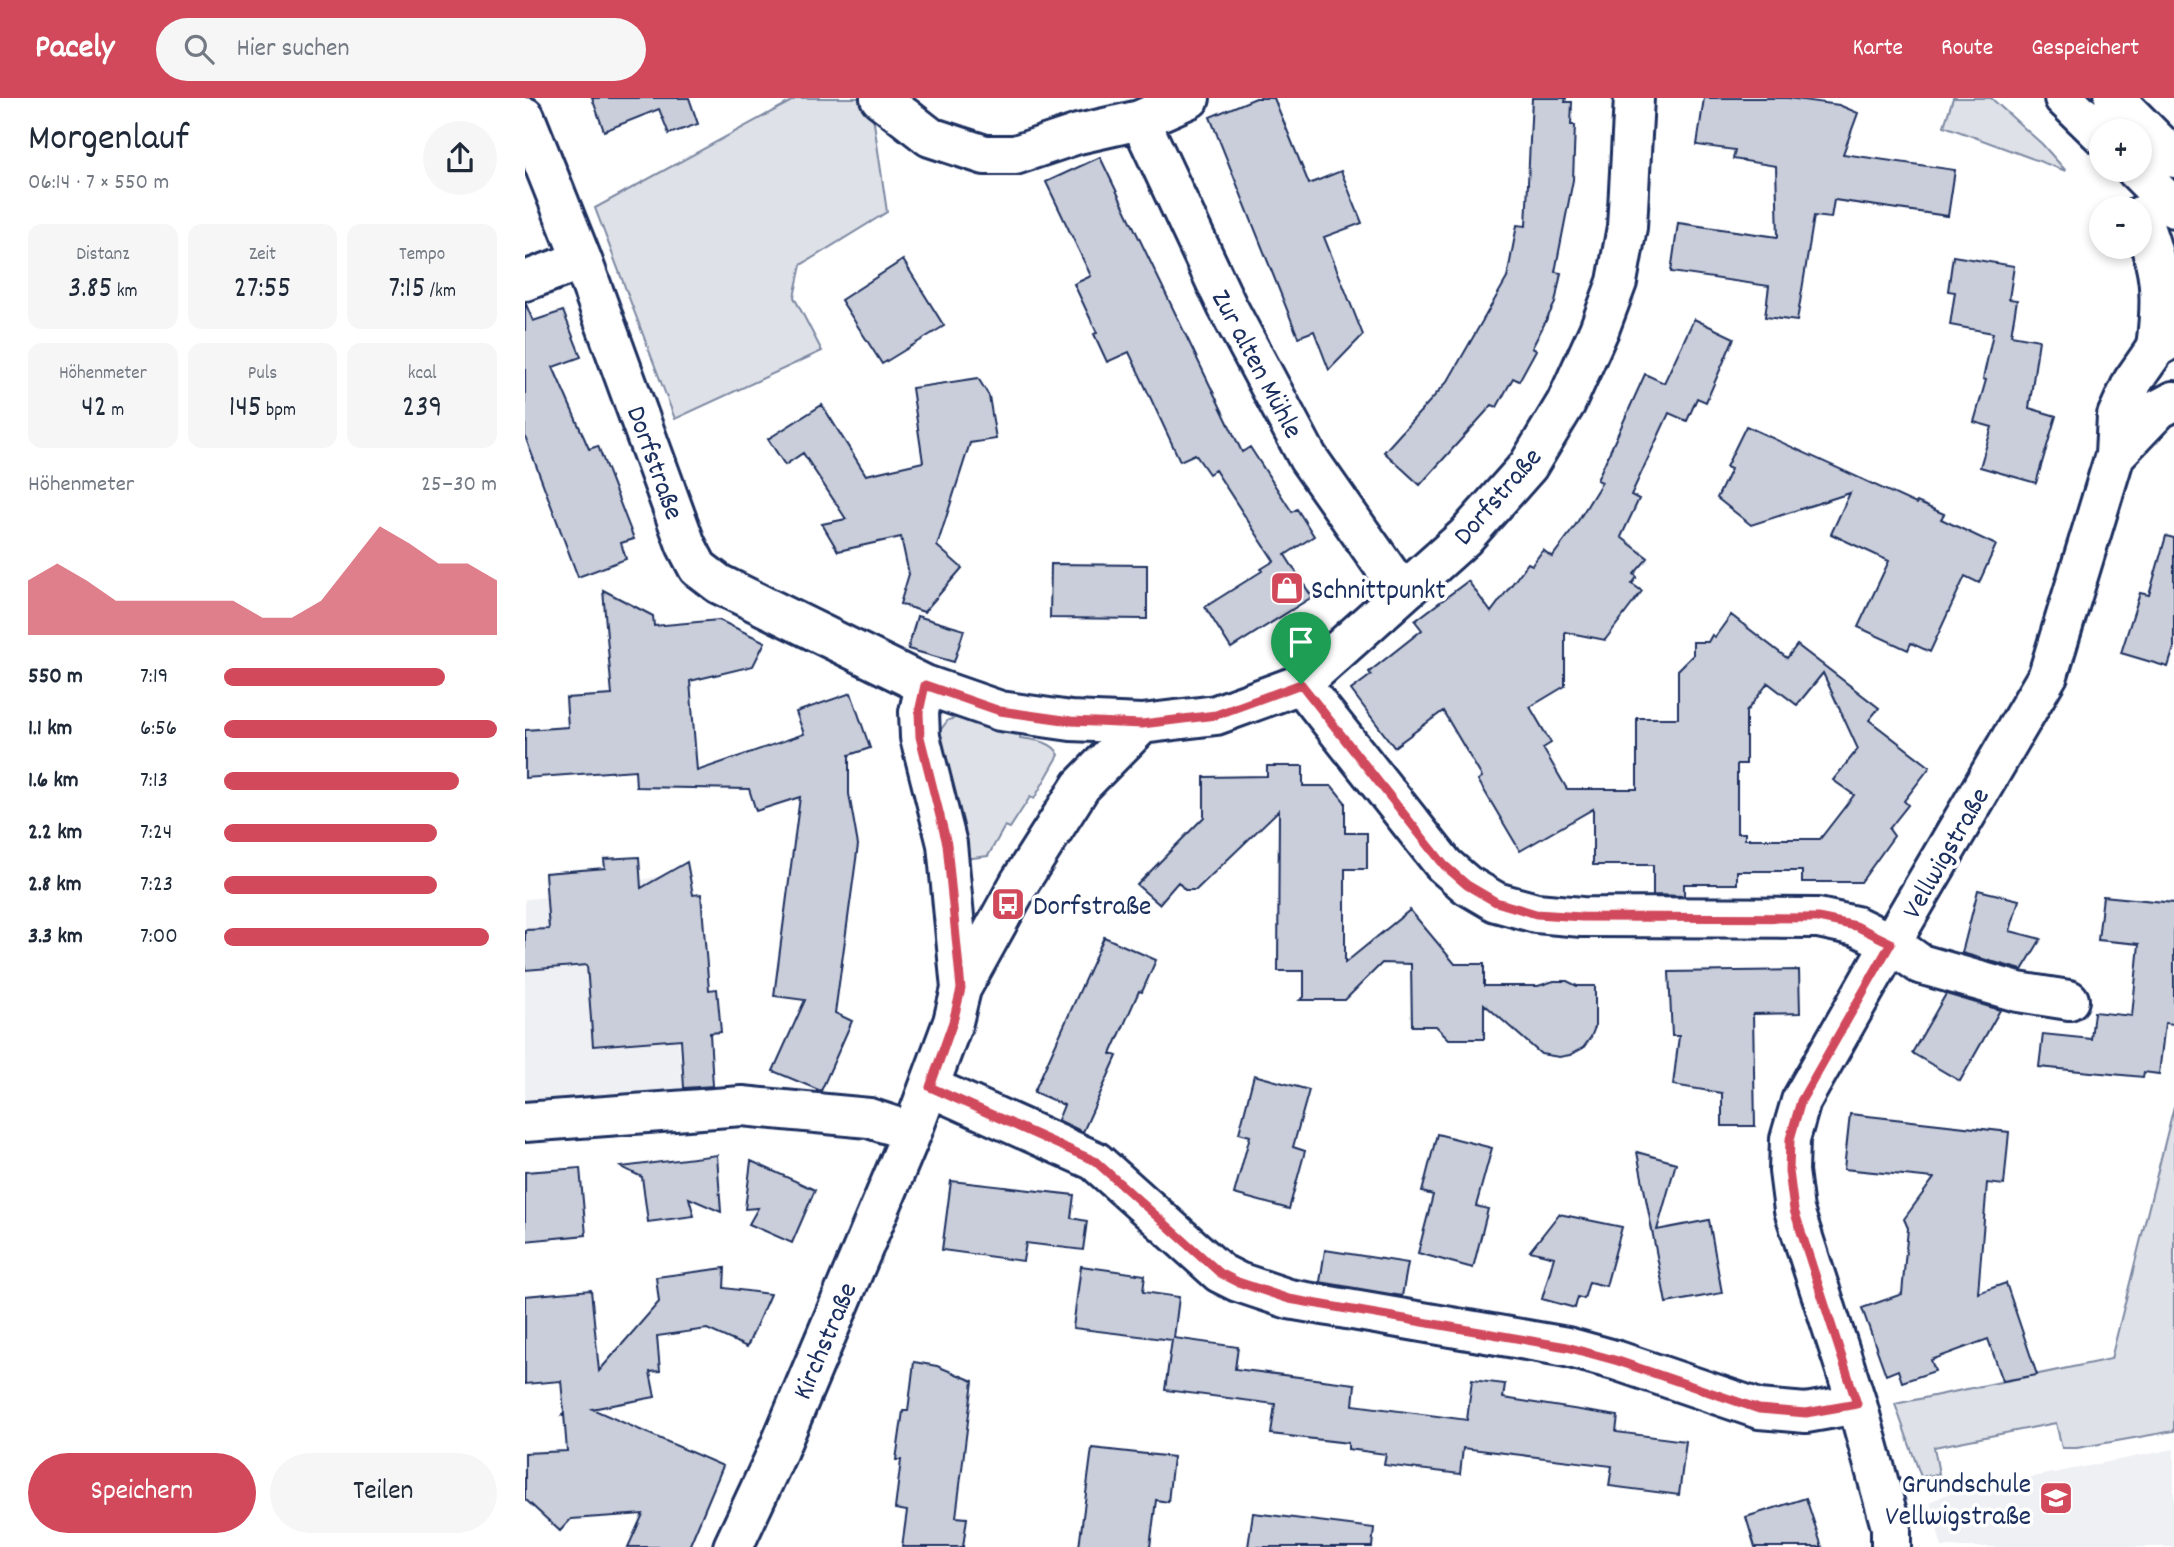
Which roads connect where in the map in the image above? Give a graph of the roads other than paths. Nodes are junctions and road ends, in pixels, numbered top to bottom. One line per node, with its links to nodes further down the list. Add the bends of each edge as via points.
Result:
1 (880, 98): 7 (street, via 930,137 985,155 1015,155)
2 (1190, 98): 7 (street)
3 (1634, 98): 18 (street, Dorfstraße, via 1627,228 1617,282 1566,403 1528,466 1465,537)
4 (2064, 98): 8 (street)
5 (2114, 98): 9 (street)
6 (525, 117): 13 (street, Dorfstraße)
7 (1140, 120): 18 (street, Zur alten Mühle, via 1227,306 1308,458)
8 (2089, 122)
9 (2174, 158)
10 (2148, 182): 11 (street)
11 (2174, 208)
12 (2152, 248): 15 (street, via 2161,283)
13 (582, 260): 14 (street); 20 (street, Dorfstraße, via 698,568 719,584)
14 (525, 281)
15 (2165, 343): 17 (street, Vellwigstraße, via 2133,381 2117,416)
16 (2174, 401): 17 (street, Vellwigstraße, via 2159,409)
17 (2115, 455): 22 (street, Vellwigstraße, via 2049,675)
18 (1402, 592): 19 (street, Dorfstraße)
19 (1301, 684): 21 (street, Dorfstraße, via 1216,715); 22 (street, via 1444,865 1496,902 1536,914 1582,917 1818,918 1856,926)
20 (925, 685): 21 (street, Dorfstraße, via 1000,711); 23 (street, Kirchstraße, via 920,737 947,844)
21 (1142, 724): 23 (street, Kirchstraße, via 1081,786)
22 (1891, 943): 24 (street, via 1920,964 2018,992); 28 (street, Vellwigstraße, via 1801,1101 1790,1139 1794,1210)
23 (961, 989): 25 (street, Kirchstraße)
24 (2069, 1000)
25 (930, 1087): 27 (street, Kirchstraße); 28 (street, via 1095,1161 1220,1273 1238,1282 1289,1299 1567,1347 1759,1409 1806,1413)
26 (525, 1122): 27 (street, via 742,1106 869,1118)
27 (912, 1132): 30 (street, Kirchstraße)
28 (1857, 1404): 29 (street, Vellwigstraße)
29 (1897, 1540)
30 (733, 1547)

